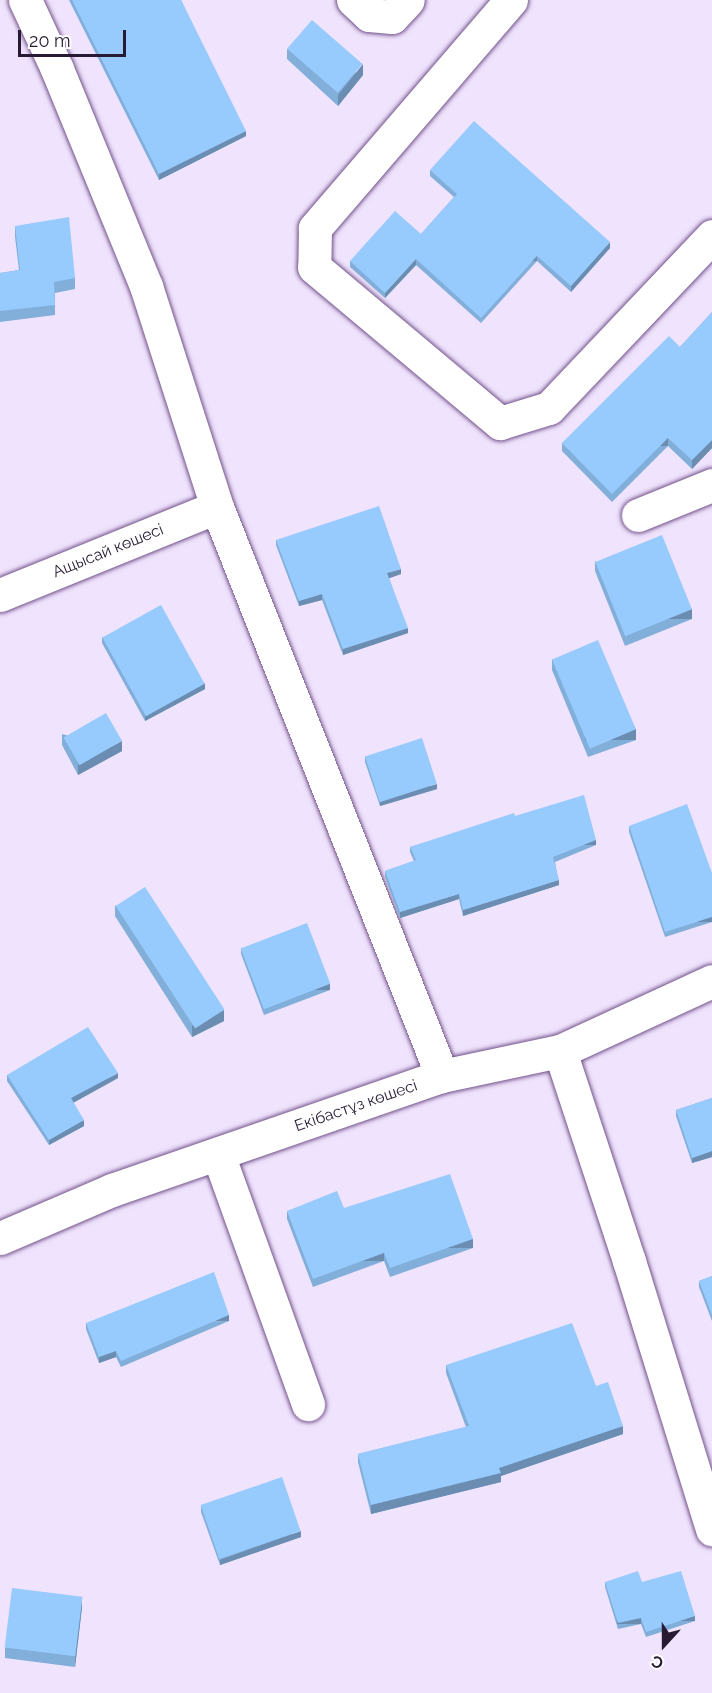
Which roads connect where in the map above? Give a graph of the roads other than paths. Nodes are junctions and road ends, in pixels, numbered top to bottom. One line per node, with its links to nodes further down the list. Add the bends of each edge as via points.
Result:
1 (25, 0): 7 (street, via 146,286)
2 (353, 0): 3 (street, via 369,15 392,17)
3 (408, 0)
4 (511, 0): 5 (street, via 315,228 314,267 500,423 549,408)
5 (712, 236)
6 (712, 485): 8 (street)
7 (217, 507): 9 (street, Ащысай көшесі); 12 (street)
8 (638, 514)
9 (0, 595)
10 (712, 981): 11 (street, Екібастұз көшесі)
11 (560, 1052): 12 (street, Екібастұз көшесі); 16 (street)
12 (442, 1076): 13 (street, Екібастұз көшесі)
13 (218, 1154): 14 (street, Екібастұз көшесі, via 112,1190); 15 (street)
14 (0, 1238)
15 (308, 1404)
16 (712, 1529)

